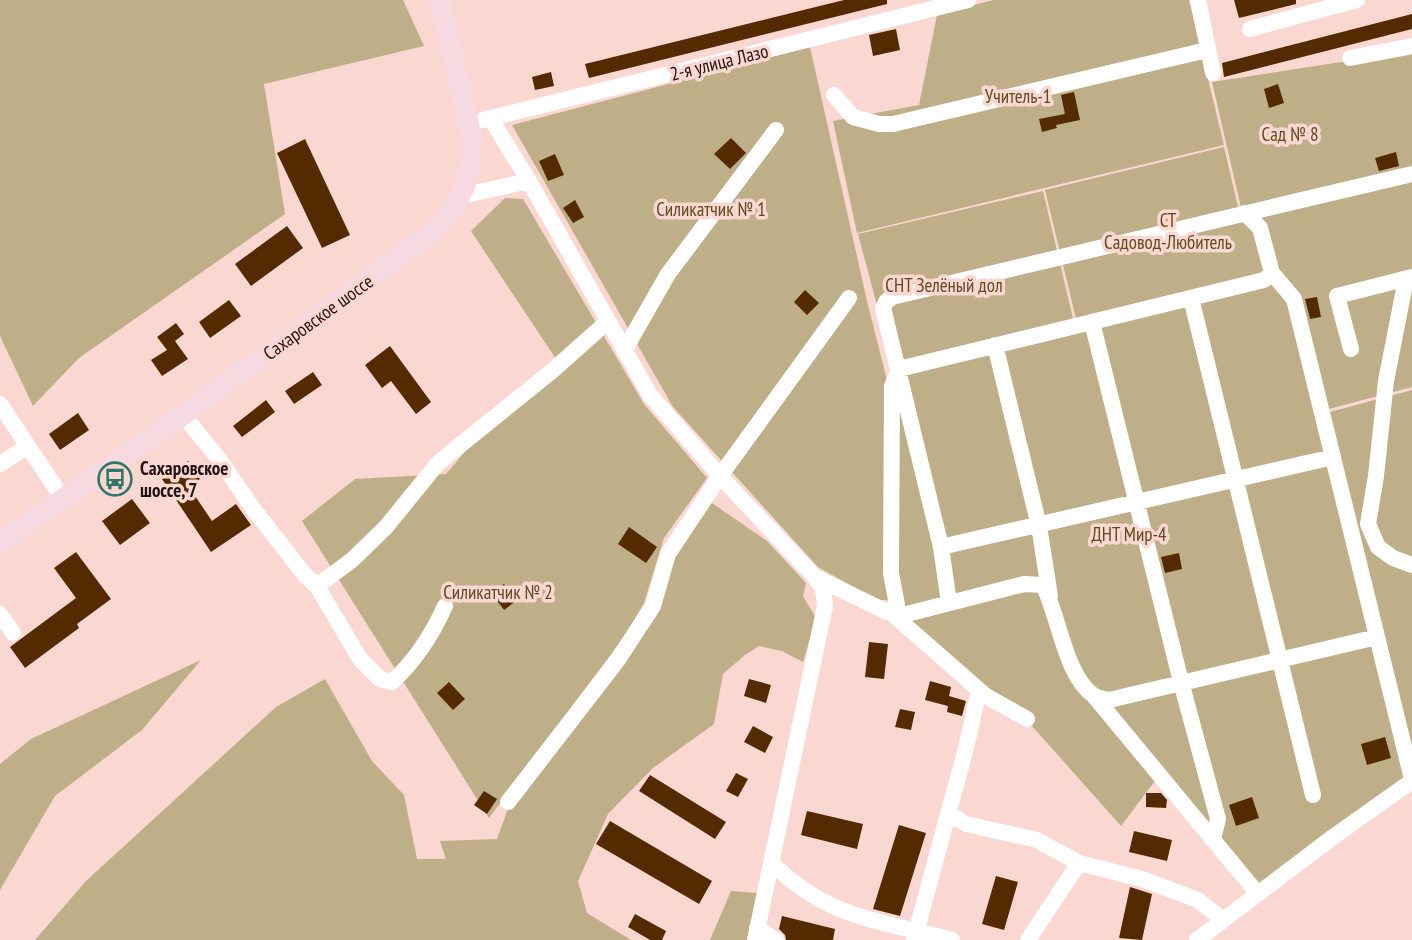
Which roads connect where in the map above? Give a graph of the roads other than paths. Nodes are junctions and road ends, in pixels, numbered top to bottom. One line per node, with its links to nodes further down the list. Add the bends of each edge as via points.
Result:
1 (440, 0): 11 (main road, Сахаровское шоссе)
2 (968, 0): 11 (street, 2-я улица Лазо)
3 (1198, 0): 7 (street)
4 (1357, 0): 5 (street)
5 (1250, 29)
6 (1412, 46): 8 (street)
7 (1208, 50): 9 (street); 10 (street, via 893,124 853,117)
8 (1350, 58)
9 (1213, 73)
10 (834, 95)
11 (480, 120): 14 (street); 15 (main road, Сахаровское шоссе)
12 (776, 130): 25 (street, via 668,274)
13 (1412, 174): 16 (street)
14 (529, 181): 15 (street); 21 (street)
15 (461, 196): 28 (main road, Сахаровское шоссе, via 428,236)
16 (1245, 214): 17 (street, via 1260,228); 26 (street, via 892,298 883,309)
17 (1272, 274): 20 (street); 30 (street, via 1294,299)
18 (1409, 278): 24 (street, via 1337,296); 39 (street, via 1386,381 1368,524 1378,547)
19 (849, 298): 32 (street)
20 (1191, 298): 22 (street); 33 (street)
21 (607, 322): 25 (street); 41 (street, via 438,463 386,527)
22 (1092, 322): 23 (street); 35 (street)
23 (995, 345): 26 (street); 36 (street)
24 (1351, 349)
25 (624, 351): 32 (street, via 650,395)
26 (899, 369): 38 (street); 45 (street, via 892,386 891,573 897,605)
27 (0, 404): 29 (street)
28 (183, 415): 34 (main road, Сахаровское шоссе); 41 (street)
29 (28, 446): 31 (street); 34 (street)
30 (1333, 457): 33 (street); 48 (street)
31 (0, 464)
32 (720, 476): 40 (street); 56 (street, via 668,554 646,617)
33 (1235, 480): 35 (street); 49 (street)
34 (63, 499): 37 (main road, Сахаровское шоссе)
35 (1136, 502): 36 (street); 50 (street)
36 (1039, 526): 38 (street); 42 (street)
37 (0, 543)
38 (941, 547): 43 (street)
39 (1412, 565)
40 (814, 577): 45 (street); 59 (street, via 823,588 825,606)
41 (317, 586): 44 (street, via 360,659 380,679 392,682 433,633)
42 (1051, 600): 43 (street, via 1043,585 1024,584); 52 (street, via 1066,653)
43 (949, 603): 45 (street, via 907,614)
44 (444, 606)
45 (890, 612): 51 (street)
46 (0, 614): 47 (street)
47 (13, 633)
48 (1377, 637): 49 (street); 54 (street)
49 (1280, 659): 50 (street); 55 (street)
50 (1181, 682): 52 (street, via 1109,700); 58 (street, via 1218,819)
51 (979, 690): 53 (street); 57 (street)
52 (1094, 696): 58 (street)
53 (1027, 719)
54 (1412, 780): 61 (street)
55 (1313, 795)
56 (508, 802)
57 (948, 813): 60 (street, via 966,824 1037,840); 64 (street)
58 (1213, 839): 61 (street)
59 (771, 862): 63 (street); 64 (street, via 833,907)
60 (1079, 863): 62 (street, via 1198,900); 67 (street)
61 (1258, 894): 62 (street)
62 (1223, 920): 68 (street)
63 (756, 934): 65 (street)
64 (915, 935): 66 (street)
65 (776, 940)
66 (952, 940)
67 (1028, 940)
68 (1198, 940)

